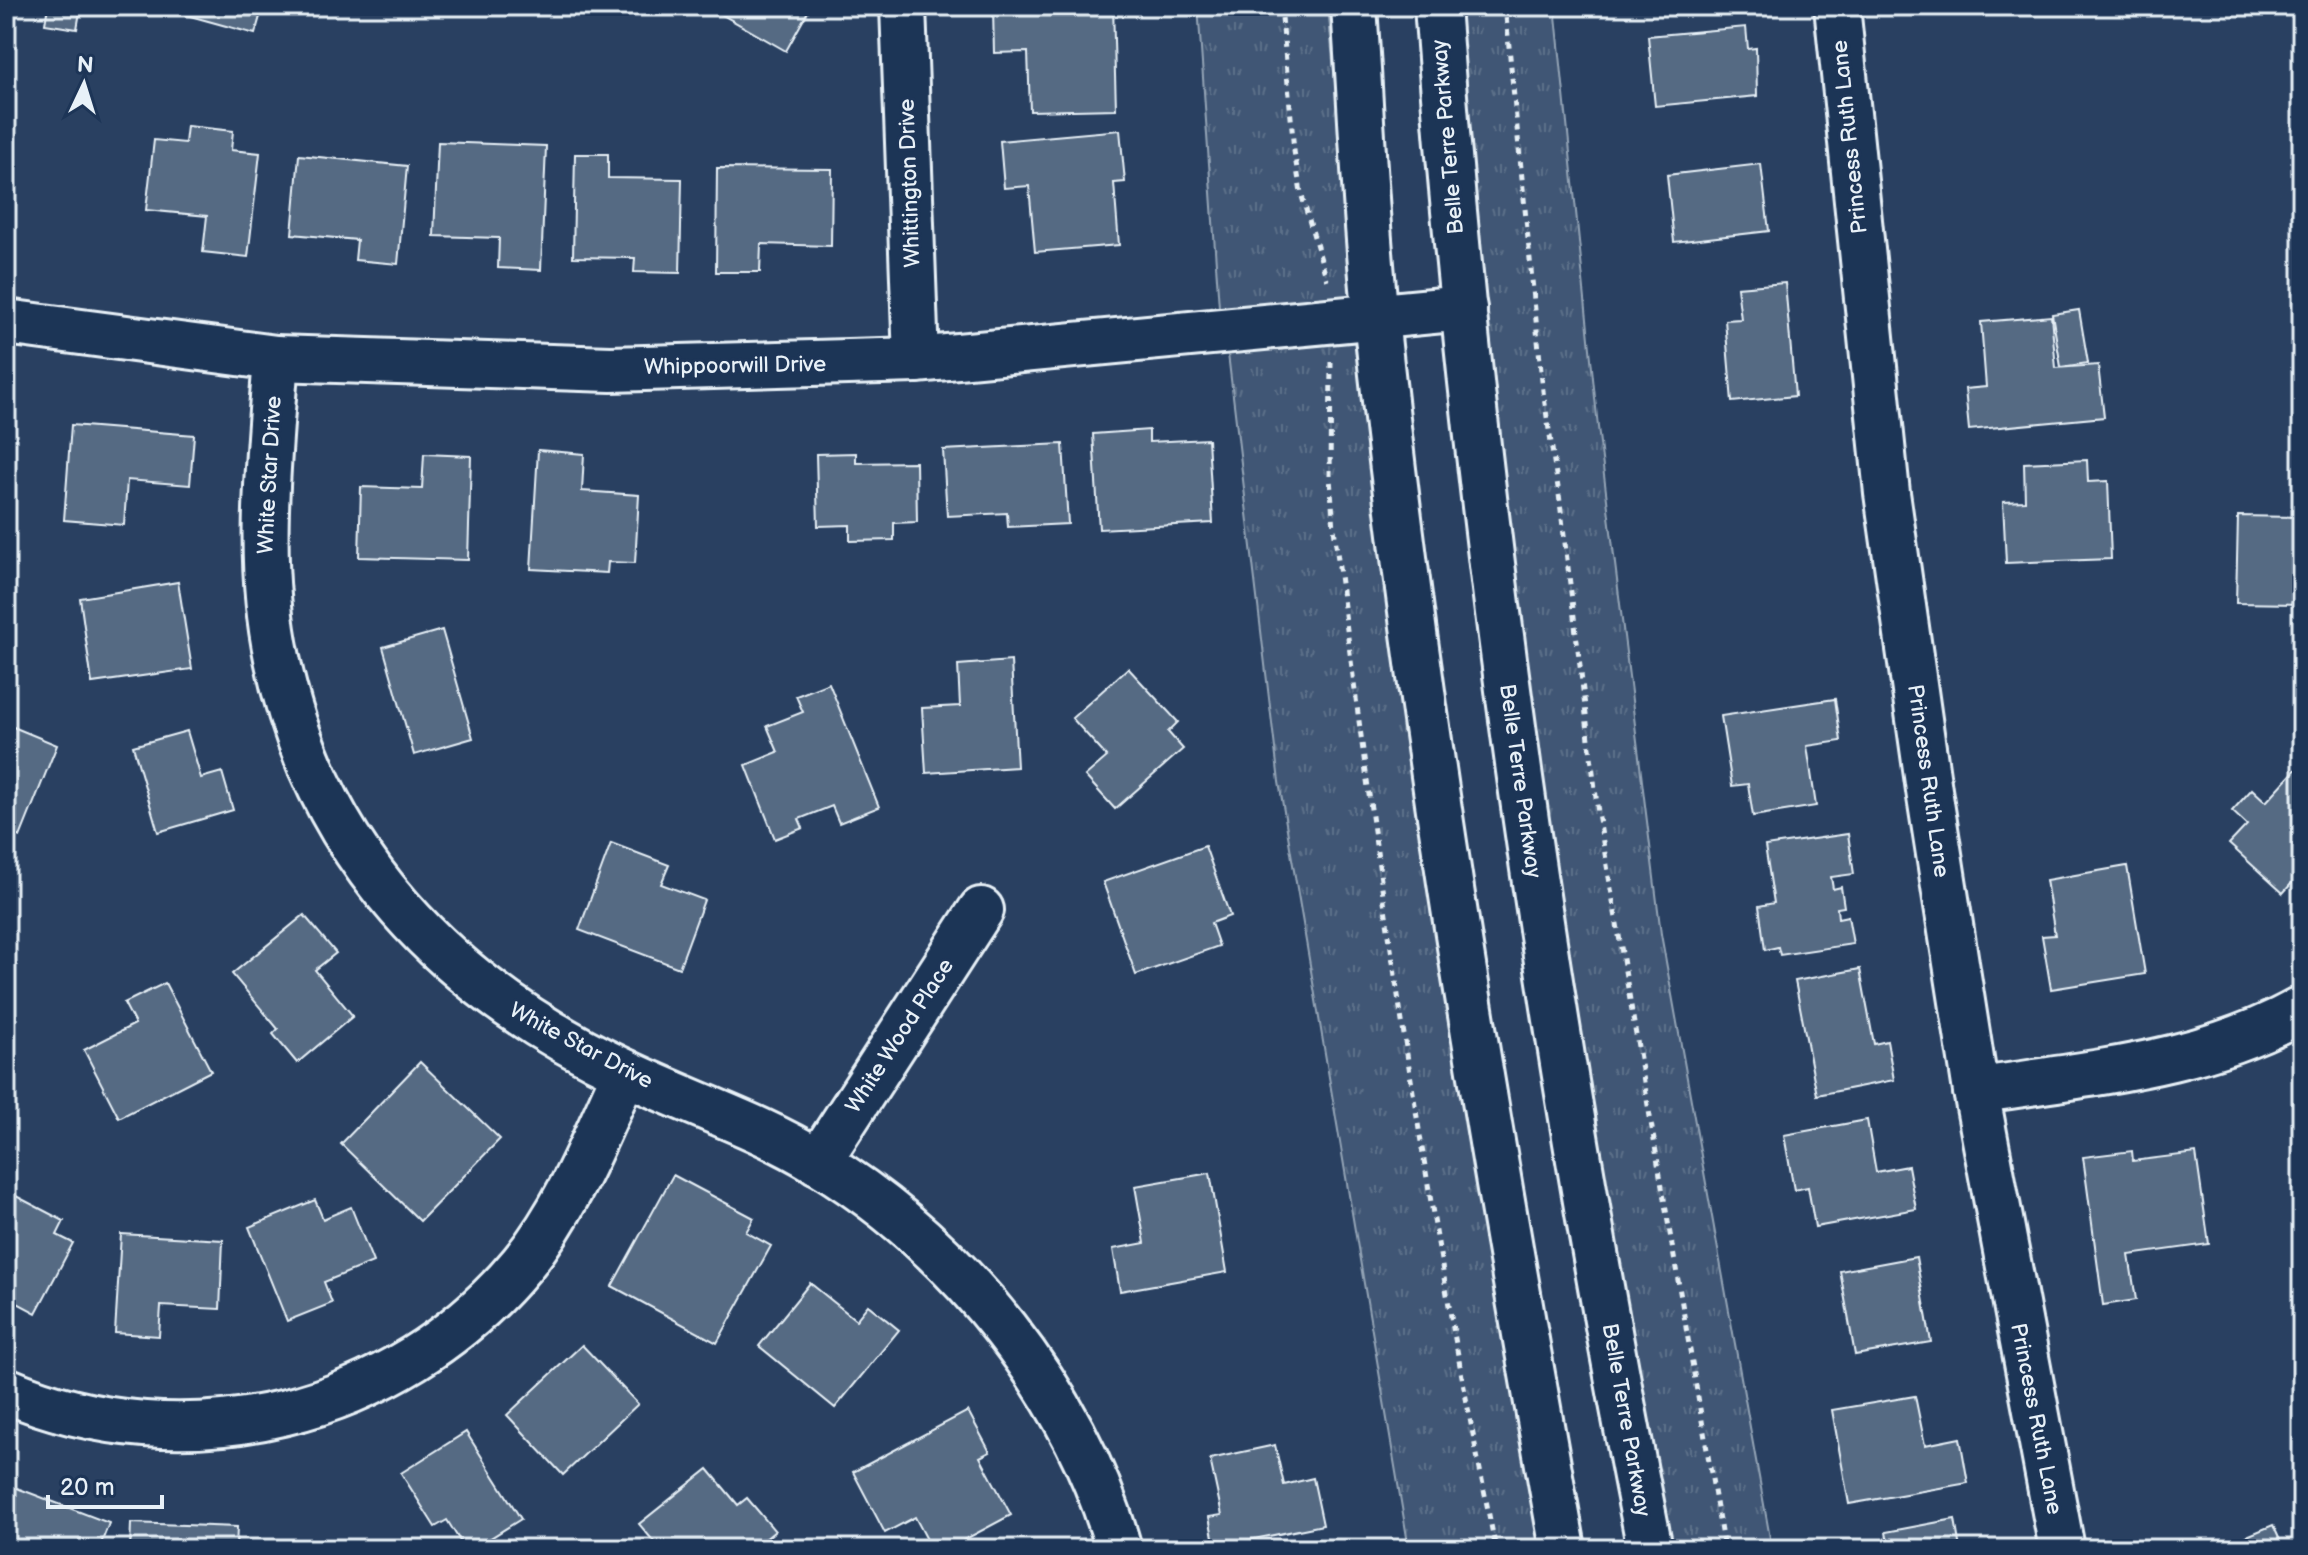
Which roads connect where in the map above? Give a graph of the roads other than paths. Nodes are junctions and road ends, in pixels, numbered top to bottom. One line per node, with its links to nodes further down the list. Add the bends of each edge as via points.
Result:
1 (903, 6): 9 (street, Whittington Drive)
2 (1354, 6): 6 (street)
3 (1437, 6): 5 (street, Belle Terre Parkway)
4 (1837, 6): 13 (street, Princess Ruth Lane, via 1887,493)
5 (1464, 308): 6 (street, Whippoorwill Drive); 18 (street, Belle Terre Parkway, via 1535,891)
6 (1376, 317): 9 (street, Whippoorwill Drive); 17 (street, via 1425,707 1483,1103)
7 (6, 322): 8 (street, Whippoorwill Drive)
8 (276, 358): 9 (street, Whippoorwill Drive, via 611,369); 12 (street, White Star Drive, via 266,503 269,608 289,706 323,793 382,889 448,959 516,1014)
9 (916, 360)
10 (981, 910): 14 (street, White Wood Place)
11 (2302, 1009): 13 (street, via 2251,1035 2186,1055)
12 (625, 1072): 14 (street, White Star Drive); 15 (street, via 563,1204 523,1263 460,1326 387,1376 266,1418 173,1428 91,1418)
13 (1976, 1091): 19 (street, Princess Ruth Lane)
14 (818, 1162): 16 (street, White Star Drive, via 907,1228 1002,1326 1074,1436)
15 (6, 1390)
16 (1119, 1549)
17 (1563, 1549)
18 (1650, 1549)
19 (2062, 1549)

